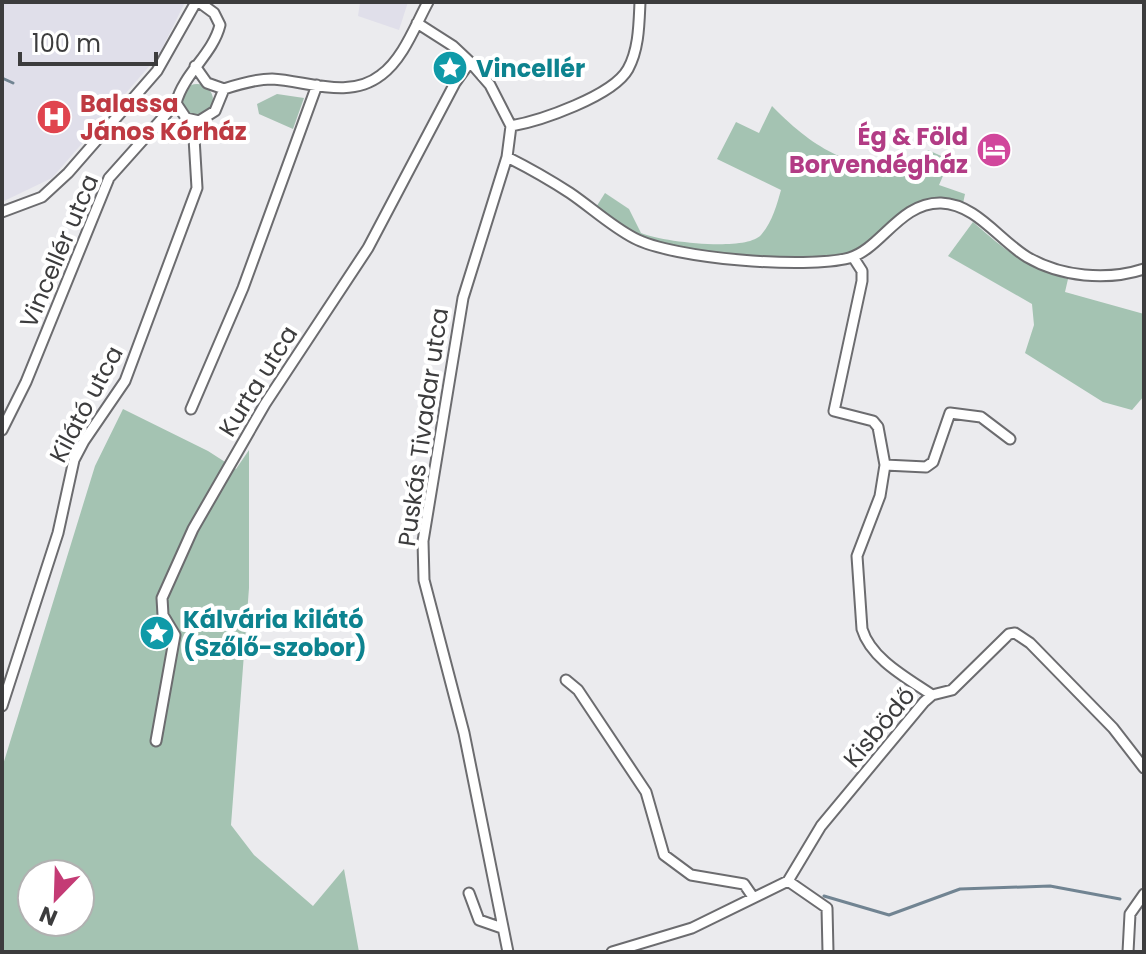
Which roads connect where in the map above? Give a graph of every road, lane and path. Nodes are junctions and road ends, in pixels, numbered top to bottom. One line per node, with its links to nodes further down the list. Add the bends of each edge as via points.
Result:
1 (198, 2): 6 (street, Vincellér utca, via 220,25); 13 (street, via 157,71 68,173 42,197)
2 (428, 2): 4 (street)
3 (640, 2): 11 (street, via 635,51 623,76 543,119)
4 (417, 23): 5 (street); 7 (street, via 381,76 345,89)
5 (470, 62): 11 (street, via 490,85); 23 (street, Kurta utca, via 368,248 265,404 193,529 162,598 163,615 175,635)
6 (195, 66): 8 (street, via 207,83); 9 (street, Vincellér utca)
7 (317, 85): 8 (street, via 268,79); 16 (street, via 243,288)
8 (224, 89): 10 (street, via 215,111)
9 (176, 103): 10 (street); 17 (street, Vincellér utca, via 109,178)
10 (193, 121): 22 (street, Kilátó utca, via 197,188 125,381 74,460 58,533)
11 (511, 126): 12 (street, Puskás Tivadar utca)
12 (507, 157): 14 (street, via 573,195 609,224 666,251 814,263); 29 (street, Puskás Tivadar utca, via 460,312 423,541 424,580 464,733)
13 (2, 212)
14 (853, 257): 15 (street, via 906,215 939,203 970,213 1029,258 1075,274 1103,277); 19 (street, via 862,281 834,411 873,421)
15 (1144, 269)
16 (191, 409)
17 (2, 430)
18 (1010, 439): 19 (street, via 981,417 950,413 933,462 926,467)
19 (885, 465): 21 (street, via 880,496 857,556 862,629 865,640 892,667)
20 (566, 680): 28 (street, via 646,792 664,855 691,875 744,884)
21 (932, 695): 24 (street, Kisbödő, via 952,690 1015,633 1113,728); 25 (street, Kisbödő, via 821,826)
22 (2, 706)
23 (156, 741)
24 (1144, 768)
25 (788, 881): 28 (street); 32 (street, via 827,908)
26 (469, 893): 29 (street, via 479,920)
27 (1144, 894): 33 (street, via 1130,914)
28 (753, 897): 31 (street, via 692,928)
29 (502, 928): 30 (street, Puskás Tivadar utca)
30 (508, 952)
31 (612, 952)
32 (828, 952)
33 (1128, 952)

